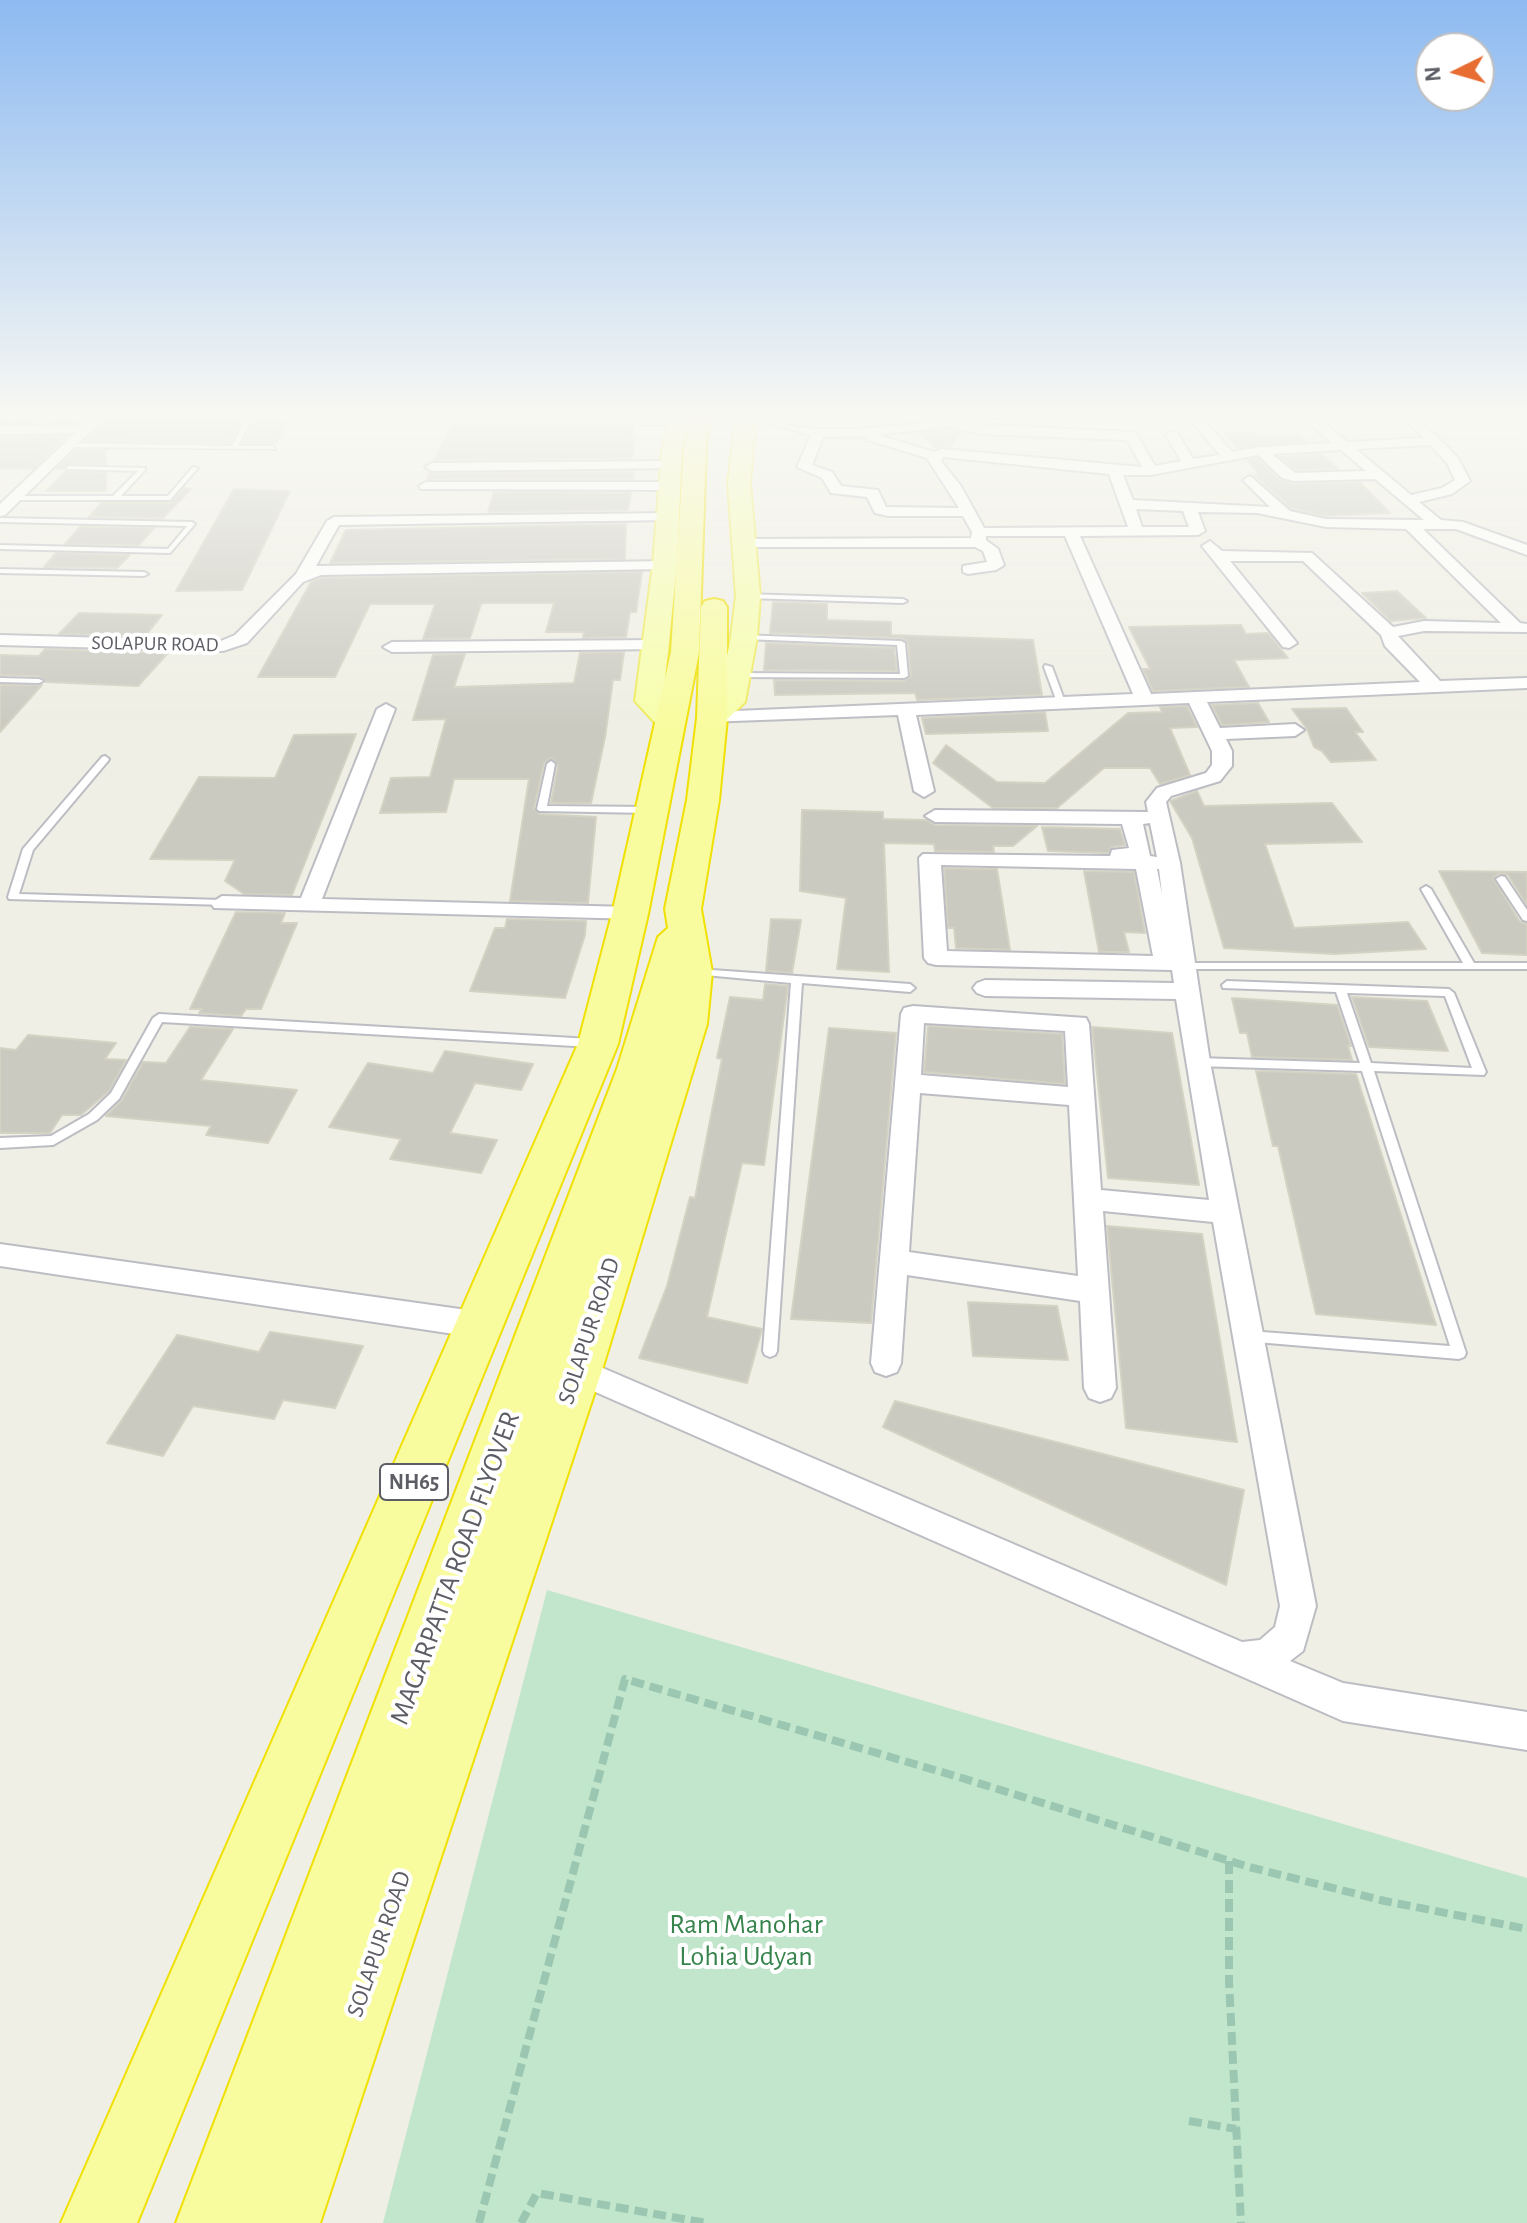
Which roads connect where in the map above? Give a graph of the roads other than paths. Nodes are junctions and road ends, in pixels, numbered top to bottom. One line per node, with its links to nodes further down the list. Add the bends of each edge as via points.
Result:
1 (84, 522): 19 (lane, via 192,524 170,551)
2 (334, 522): 26 (street, SOLAPUR ROAD)
3 (668, 522): 22 (main road)
4 (685, 522): 45 (highway, NH65, via 685,652)
5 (711, 522): 13 (highway, NH65)
6 (742, 522): 18 (main road, SOLAPUR ROAD)
7 (971, 522): 17 (street)
8 (1133, 522): 16 (street)
9 (1195, 522): 15 (street)
10 (1320, 522): 12 (street)
11 (1435, 522): 12 (street); 20 (street)
12 (1409, 523): 30 (street)
13 (715, 530)
14 (1070, 531): 16 (street); 17 (street); 43 (street)
15 (1198, 531): 16 (street); 21 (street)
16 (1137, 532)
17 (978, 537): 18 (street); 23 (street, via 996,565)
18 (744, 544): 28 (main road, SOLAPUR ROAD)
19 (0, 547)
20 (1527, 550)
21 (1218, 556): 31 (street, via 1307,556); 34 (street)
22 (665, 564): 26 (street, via 340,569); 35 (main road)
23 (968, 569)
24 (0, 571): 25 (lane)
25 (144, 574)
26 (304, 574): 33 (street, SOLAPUR ROAD, via 241,639 223,646)
27 (714, 576): 45 (highway, NH65)
28 (748, 596): 29 (lane); 32 (main road, SOLAPUR ROAD)
29 (903, 601)
30 (1521, 628): 31 (street, via 1424,626)
31 (1389, 633): 41 (street, via 1391,642)
32 (744, 637): 45 (main road, SOLAPUR ROAD); 45 (lane, via 901,643 904,676)
33 (0, 640)
34 (1289, 643)
35 (657, 645): 36 (street); 45 (main road, via 649,701)
36 (392, 647)
37 (1048, 667): 44 (lane)
38 (0, 680): 39 (lane)
39 (39, 681)
40 (1527, 683): 41 (street)
41 (1435, 687): 42 (street)
42 (1195, 696): 43 (street); 49 (street)
43 (1144, 698): 44 (street)
44 (1061, 702): 47 (street)
45 (706, 705): 47 (street); 53 (highway, SOLAPUR ROAD / NH65); 64 (highway, SOLAPUR ROAD / NH65, via 703,800)
46 (386, 709): 63 (street)
47 (906, 709): 52 (street)
48 (1295, 730): 49 (street)
49 (1214, 734): 56 (street, via 1222,766 1213,777 1164,792 1156,802)
50 (105, 759): 62 (lane, via 28,849 13,897)
51 (551, 764): 53 (lane, via 542,809)
52 (924, 791)
53 (652, 810): 65 (highway, SOLAPUR ROAD / NH65)
54 (935, 816): 55 (street)
55 (1131, 818): 56 (street); 57 (street, via 1141,854)
56 (1159, 819): 59 (street)
57 (932, 848)
58 (1145, 862): 58 (street, via 1166,964 936,958 930,858); 59 (street)
59 (1169, 863): 70 (street)
60 (1501, 879): 66 (lane)
61 (1426, 889): 68 (lane)
62 (222, 903): 63 (street)
63 (309, 905): 65 (street)
64 (683, 909): 69 (highway, SOLAPUR ROAD / NH65); 96 (highway, MAGARPATTA ROAD FLYOVER, via 637,1069)
65 (630, 914): 76 (highway, SOLAPUR ROAD / NH65)
66 (1527, 918)
67 (1527, 966): 68 (lane)
68 (1471, 967): 70 (lane)
69 (693, 972): 71 (lane); 91 (highway, SOLAPUR ROAD / NH65, via 687,1024 673,1073)
70 (1183, 978): 74 (street); 77 (street)
71 (797, 979): 73 (lane); 89 (lane)
72 (1227, 985): 75 (lane)
73 (910, 988)
74 (985, 988)
75 (1340, 989): 78 (lane); 78 (lane, via 1449,993 1480,1072)
76 (598, 1044): 81 (lane, via 159,1018 115,1096 93,1117 53,1140); 87 (highway, SOLAPUR ROAD / NH65)
77 (1197, 1062): 78 (lane); 83 (street)
78 (1367, 1067): 88 (lane, via 1459,1353)
79 (910, 1083): 80 (street); 80 (street, via 913,1014 1077,1024); 85 (street)
80 (1081, 1097): 82 (street)
81 (0, 1143)
82 (1089, 1199): 83 (street); 86 (street)
83 (1224, 1212): 88 (street)
84 (0, 1255): 87 (street)
85 (894, 1261): 86 (street); 90 (street)
86 (1096, 1291): 92 (street)
87 (481, 1325): 95 (highway, SOLAPUR ROAD / NH65)
88 (1248, 1336): 93 (street, via 1298,1606 1290,1638 1267,1657)
89 (770, 1351)
90 (886, 1363)
91 (577, 1370): 93 (street); 97 (highway, SOLAPUR ROAD / NH65)
92 (1100, 1388)
93 (1242, 1660): 94 (street, via 1343,1702)
94 (1527, 1731)
95 (99, 2223)
96 (214, 2223)
97 (282, 2223)

